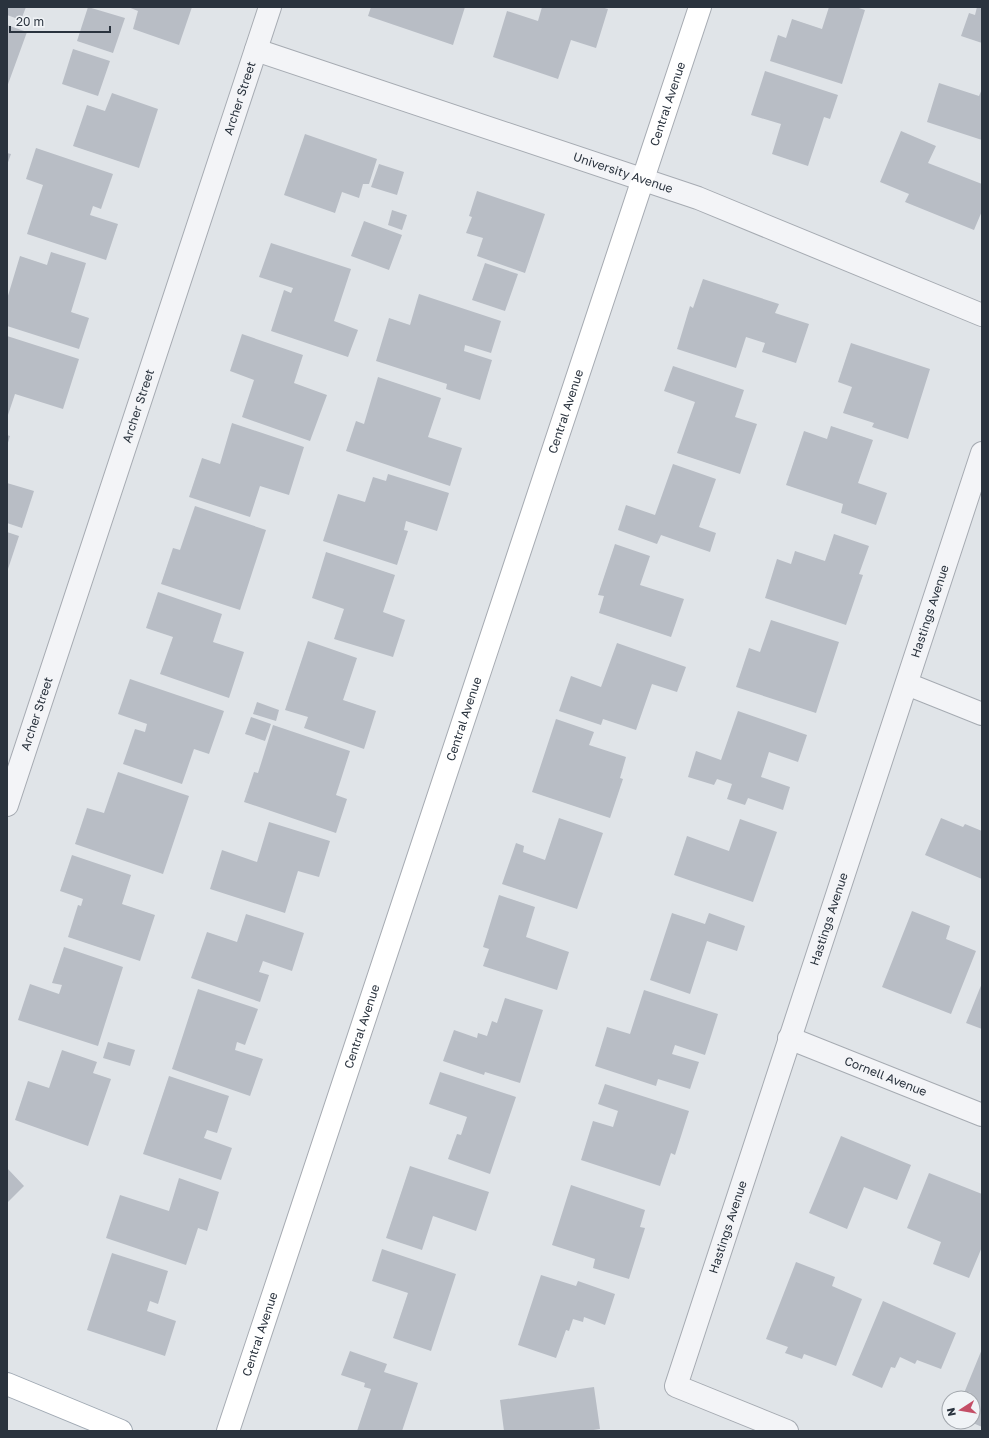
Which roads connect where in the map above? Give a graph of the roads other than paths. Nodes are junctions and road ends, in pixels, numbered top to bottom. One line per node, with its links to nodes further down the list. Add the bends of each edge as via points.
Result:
1 (270, 7): 3 (street, Archer Street)
2 (700, 7): 4 (street, Central Avenue)
3 (256, 50): 4 (street, University Avenue); 9 (street, Archer Street)
4 (643, 178): 5 (street, University Avenue, via 698,198); 14 (street, Central Avenue)
5 (982, 315)
6 (982, 453): 7 (street, Hastings Avenue)
7 (907, 684): 8 (street); 10 (street, Hastings Avenue)
8 (982, 714)
9 (7, 805)
10 (789, 1038): 11 (street, Cornell Avenue); 15 (street, Hastings Avenue, via 676,1386)
11 (982, 1115)
12 (7, 1384): 13 (street)
13 (121, 1431)
14 (228, 1431)
15 (787, 1431)

